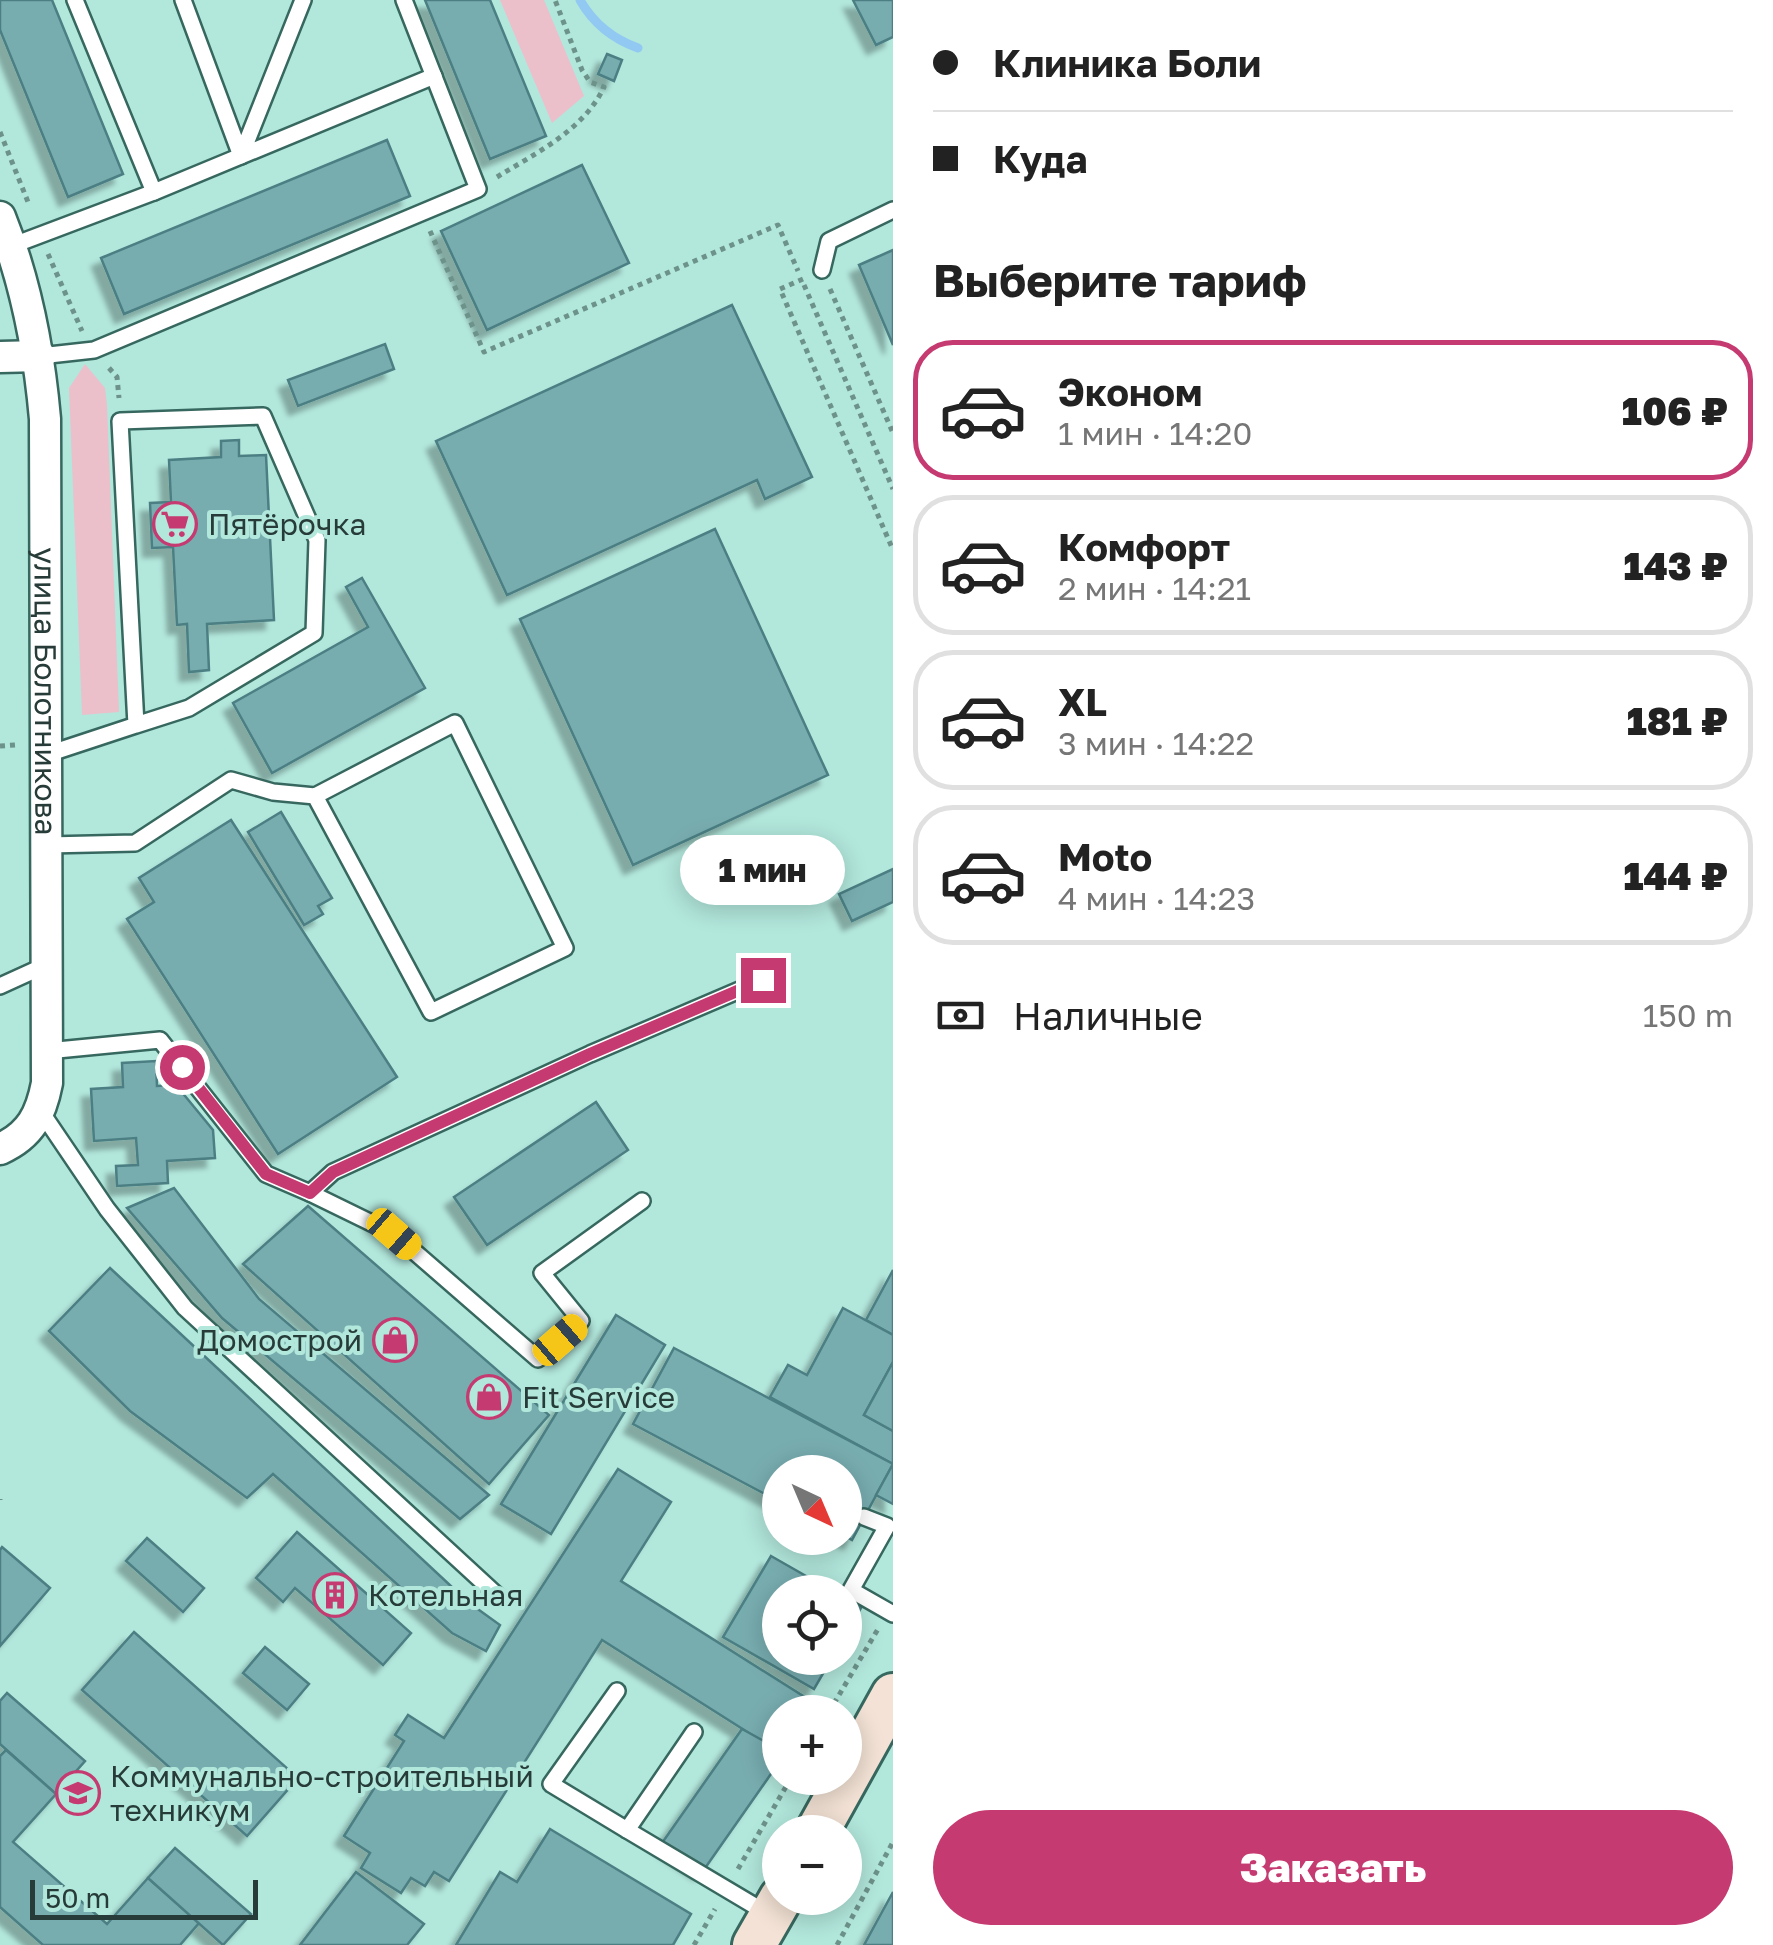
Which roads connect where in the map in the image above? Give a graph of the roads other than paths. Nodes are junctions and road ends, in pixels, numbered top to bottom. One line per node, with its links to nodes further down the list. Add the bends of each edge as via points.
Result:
1 (74, 0): 7 (lane)
2 (184, 0): 6 (lane)
3 (303, 0): 6 (lane)
4 (404, 0): 5 (lane)
5 (434, 76): 6 (lane); 12 (lane, via 478,189 94,350)
6 (241, 156): 7 (lane)
7 (154, 192): 10 (lane)
8 (893, 210): 11 (lane, via 829,242)
9 (0, 217): 10 (street, улица Болотникова)
10 (11, 246): 12 (street, улица Болотникова)
11 (822, 270)
12 (40, 356): 13 (street); 15 (street, улица Болотникова)
13 (0, 357)
14 (136, 725): 14 (lane, via 120,422 263,416 318,540 314,633 189,708); 15 (lane)
15 (36, 750): 17 (street, улица Болотникова)
16 (315, 796): 16 (lane, via 454,723 565,948 431,1012); 17 (lane, via 231,780 135,844)
17 (48, 845): 18 (street, улица Болотникова)
18 (46, 964): 20 (lane); 21 (street, улица Болотникова)
19 (763, 980): 24 (lane, via 333,1172)
20 (0, 986)
21 (47, 1051): 22 (street, улица Болотникова); 24 (lane, via 160,1040 266,1174)
22 (42, 1113): 23 (street, via 18,1141); 27 (lane, via 185,1308)
23 (0, 1149)
24 (310, 1193): 25 (lane, via 394,1234 538,1359 582,1321 542,1273)
25 (642, 1201)
26 (864, 1517): 28 (lane, via 887,1526 851,1590)
27 (500, 1598)
28 (891, 1613)
29 (617, 1691): 33 (lane, via 551,1784)
30 (893, 1696): 32 (main road)
31 (694, 1732): 33 (lane)
32 (826, 1815)
33 (626, 1830): 34 (lane)
34 (769, 1919)

